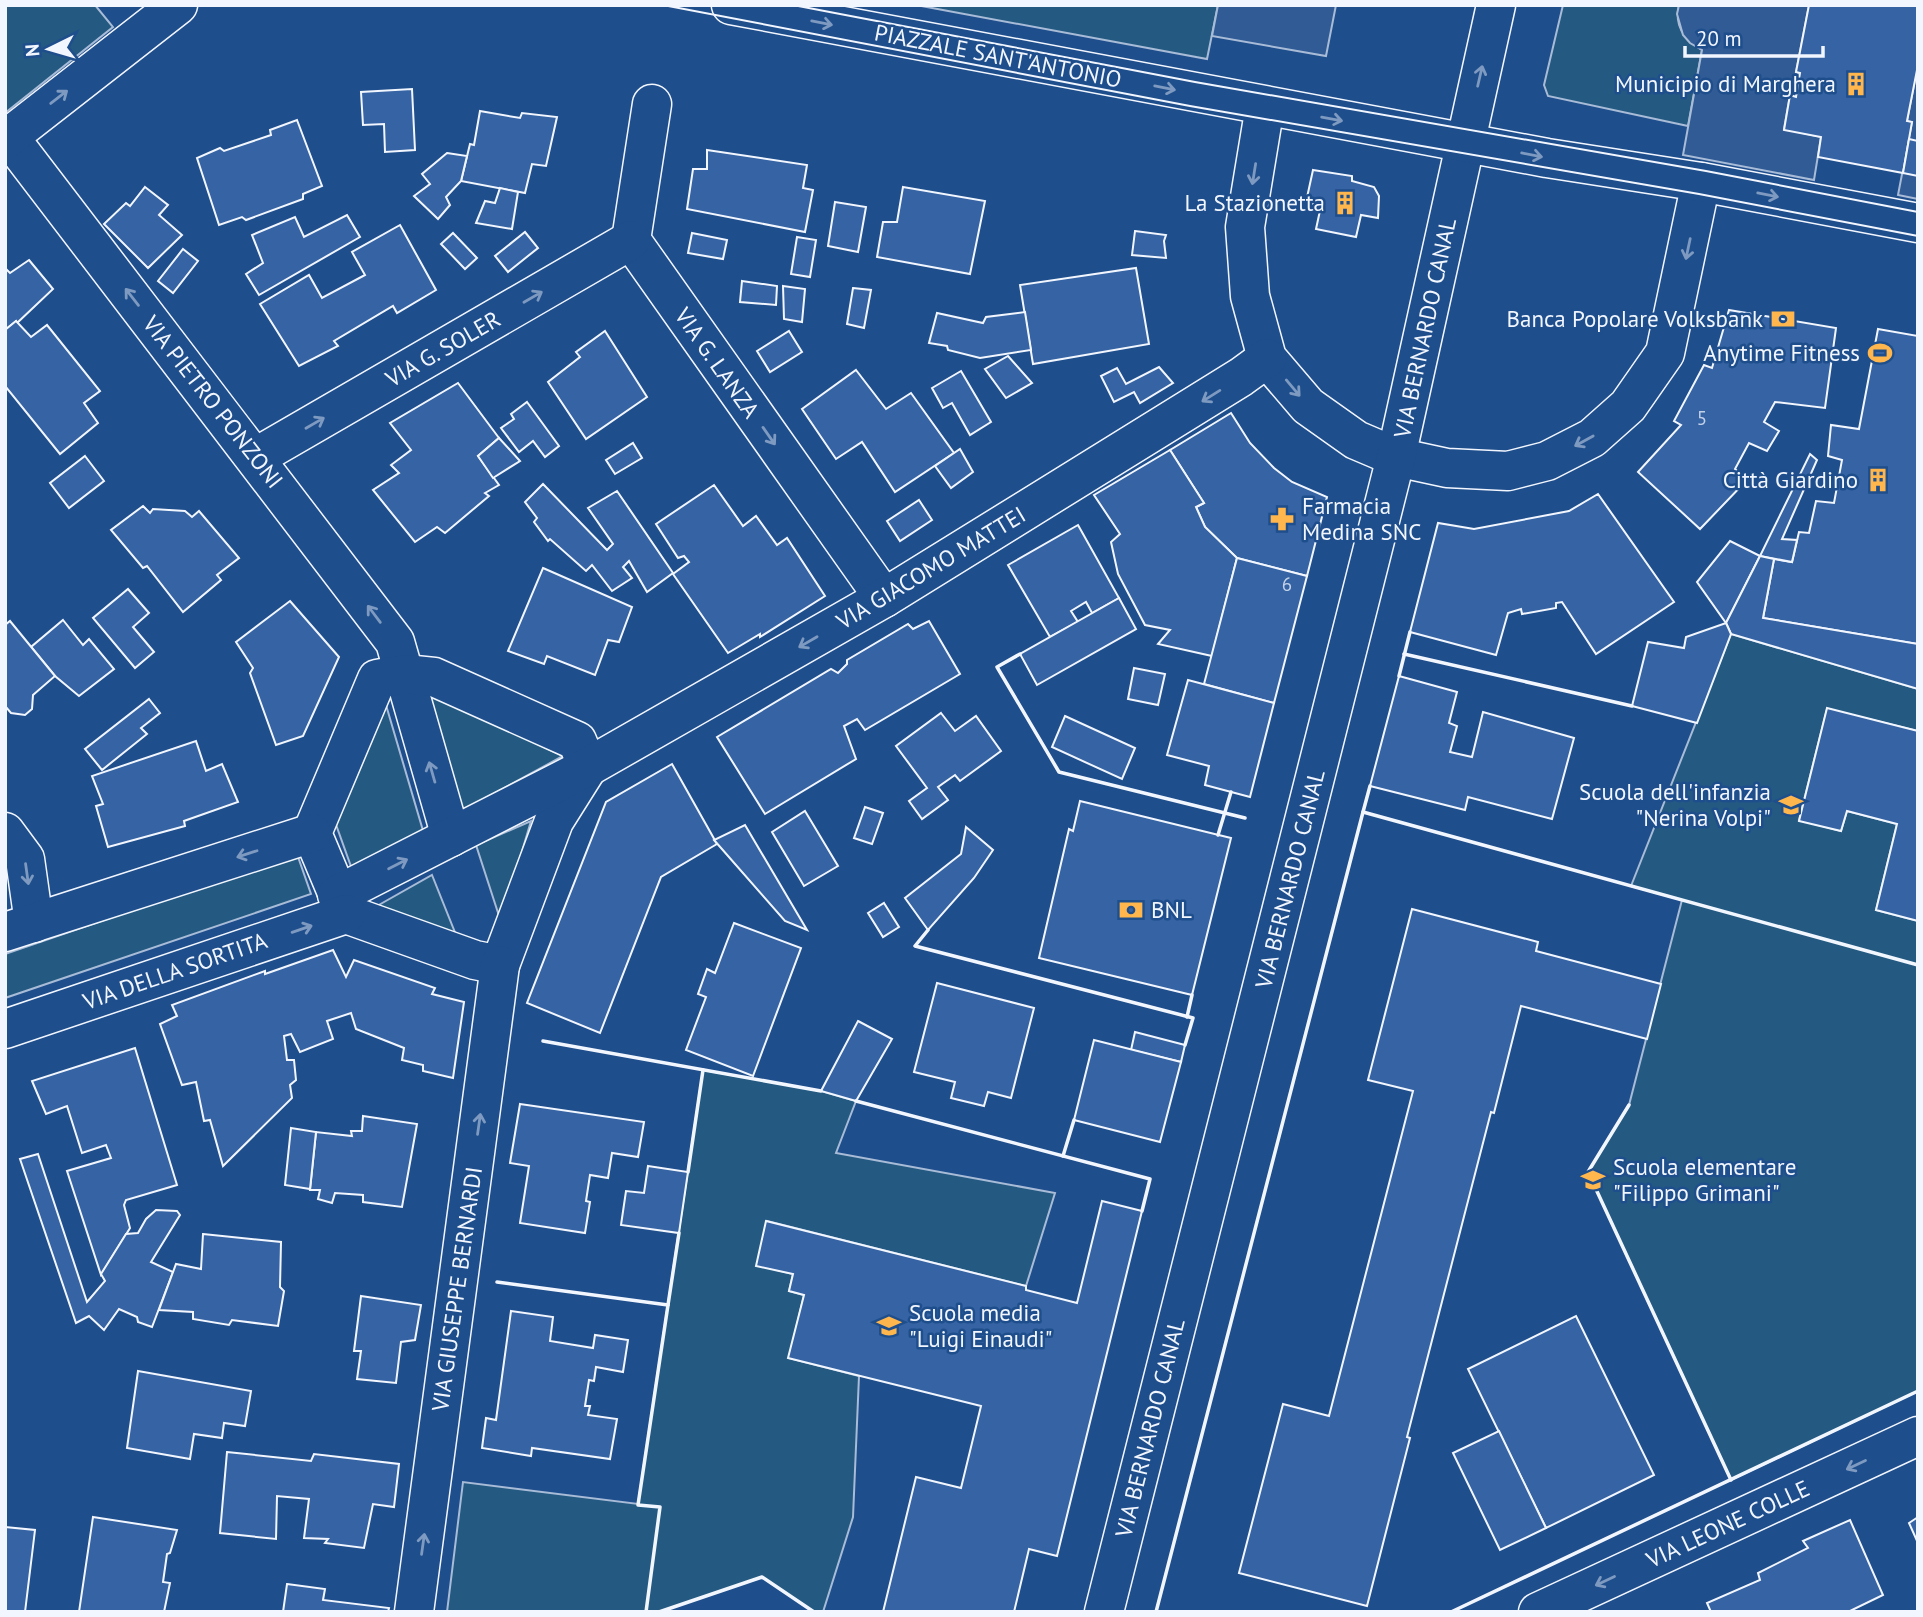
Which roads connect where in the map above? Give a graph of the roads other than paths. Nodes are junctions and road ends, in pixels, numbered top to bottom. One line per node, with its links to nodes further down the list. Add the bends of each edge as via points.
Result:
1 (178, 5): 6 (street, one-way to 1)
2 (730, 5): 5 (street, PIAZZALE SANT'ANTONIO, one-way to 5)
3 (1496, 5): 7 (street, VIA BERNARDO CANAL, one-way to 3)
4 (652, 104): 10 (street)
5 (1265, 106): 7 (street, PIAZZALE SANT'ANTONIO, one-way to 7); 11 (street, one-way to 11, via 1245,227 1250,296)
6 (7, 138): 12 (street, VIA PIETRO PONZONI, one-way to 6)
7 (1465, 143): 8 (street, PIAZZALE SANT'ANTONIO, one-way to 8); 13 (street, VIA BERNARDO CANAL)
8 (1701, 183): 9 (street, PIAZZALE SANT'ANTONIO, one-way to 9); 13 (street, one-way to 13, via 1665,353 1628,406 1592,438 1547,461 1508,471 1447,468)
9 (1918, 223)
10 (631, 240): 12 (street, VIA G. SOLER, one-way to 10); 14 (street, VIA G. LANZA, one-way to 14)
11 (1267, 358): 13 (street, one-way to 13, via 1308,406 1356,440); 14 (street, VIA GIACOMO MATTEI, one-way to 14)
12 (256, 457): 15 (street, VIA PIETRO PONZONI, one-way to 12, via 395,642)
13 (1396, 457): 26 (street, VIA BERNARDO CANAL)
14 (884, 598): 16 (street, VIA GIACOMO MATTEI, one-way to 16)
15 (405, 674): 16 (street, via 435,677 577,741); 18 (street, via 377,679); 19 (street, VIA PIETRO PONZONI, one-way to 15)
16 (588, 767): 19 (street, VIA GIACOMO MATTEI); 22 (street, VIA GIUSEPPE BERNARDI, via 554,821)
17 (5, 832): 21 (street, one-way to 21, via 25,859)
18 (312, 833): 20 (street); 21 (street, one-way to 21)
19 (451, 837): 20 (street, VIA DELLA SORTITA, one-way to 19)
20 (342, 904): 22 (street, via 475,960); 23 (street, VIA DELLA SORTITA, one-way to 20)
21 (20, 927)
22 (500, 965): 25 (street, VIA GIUSEPPE BERNARDI, one-way to 22)
23 (5, 1029)
24 (1918, 1436): 27 (street, VIA LEONE COLLE, one-way to 27)
25 (414, 1612)
26 (1104, 1612)
27 (1538, 1612)

